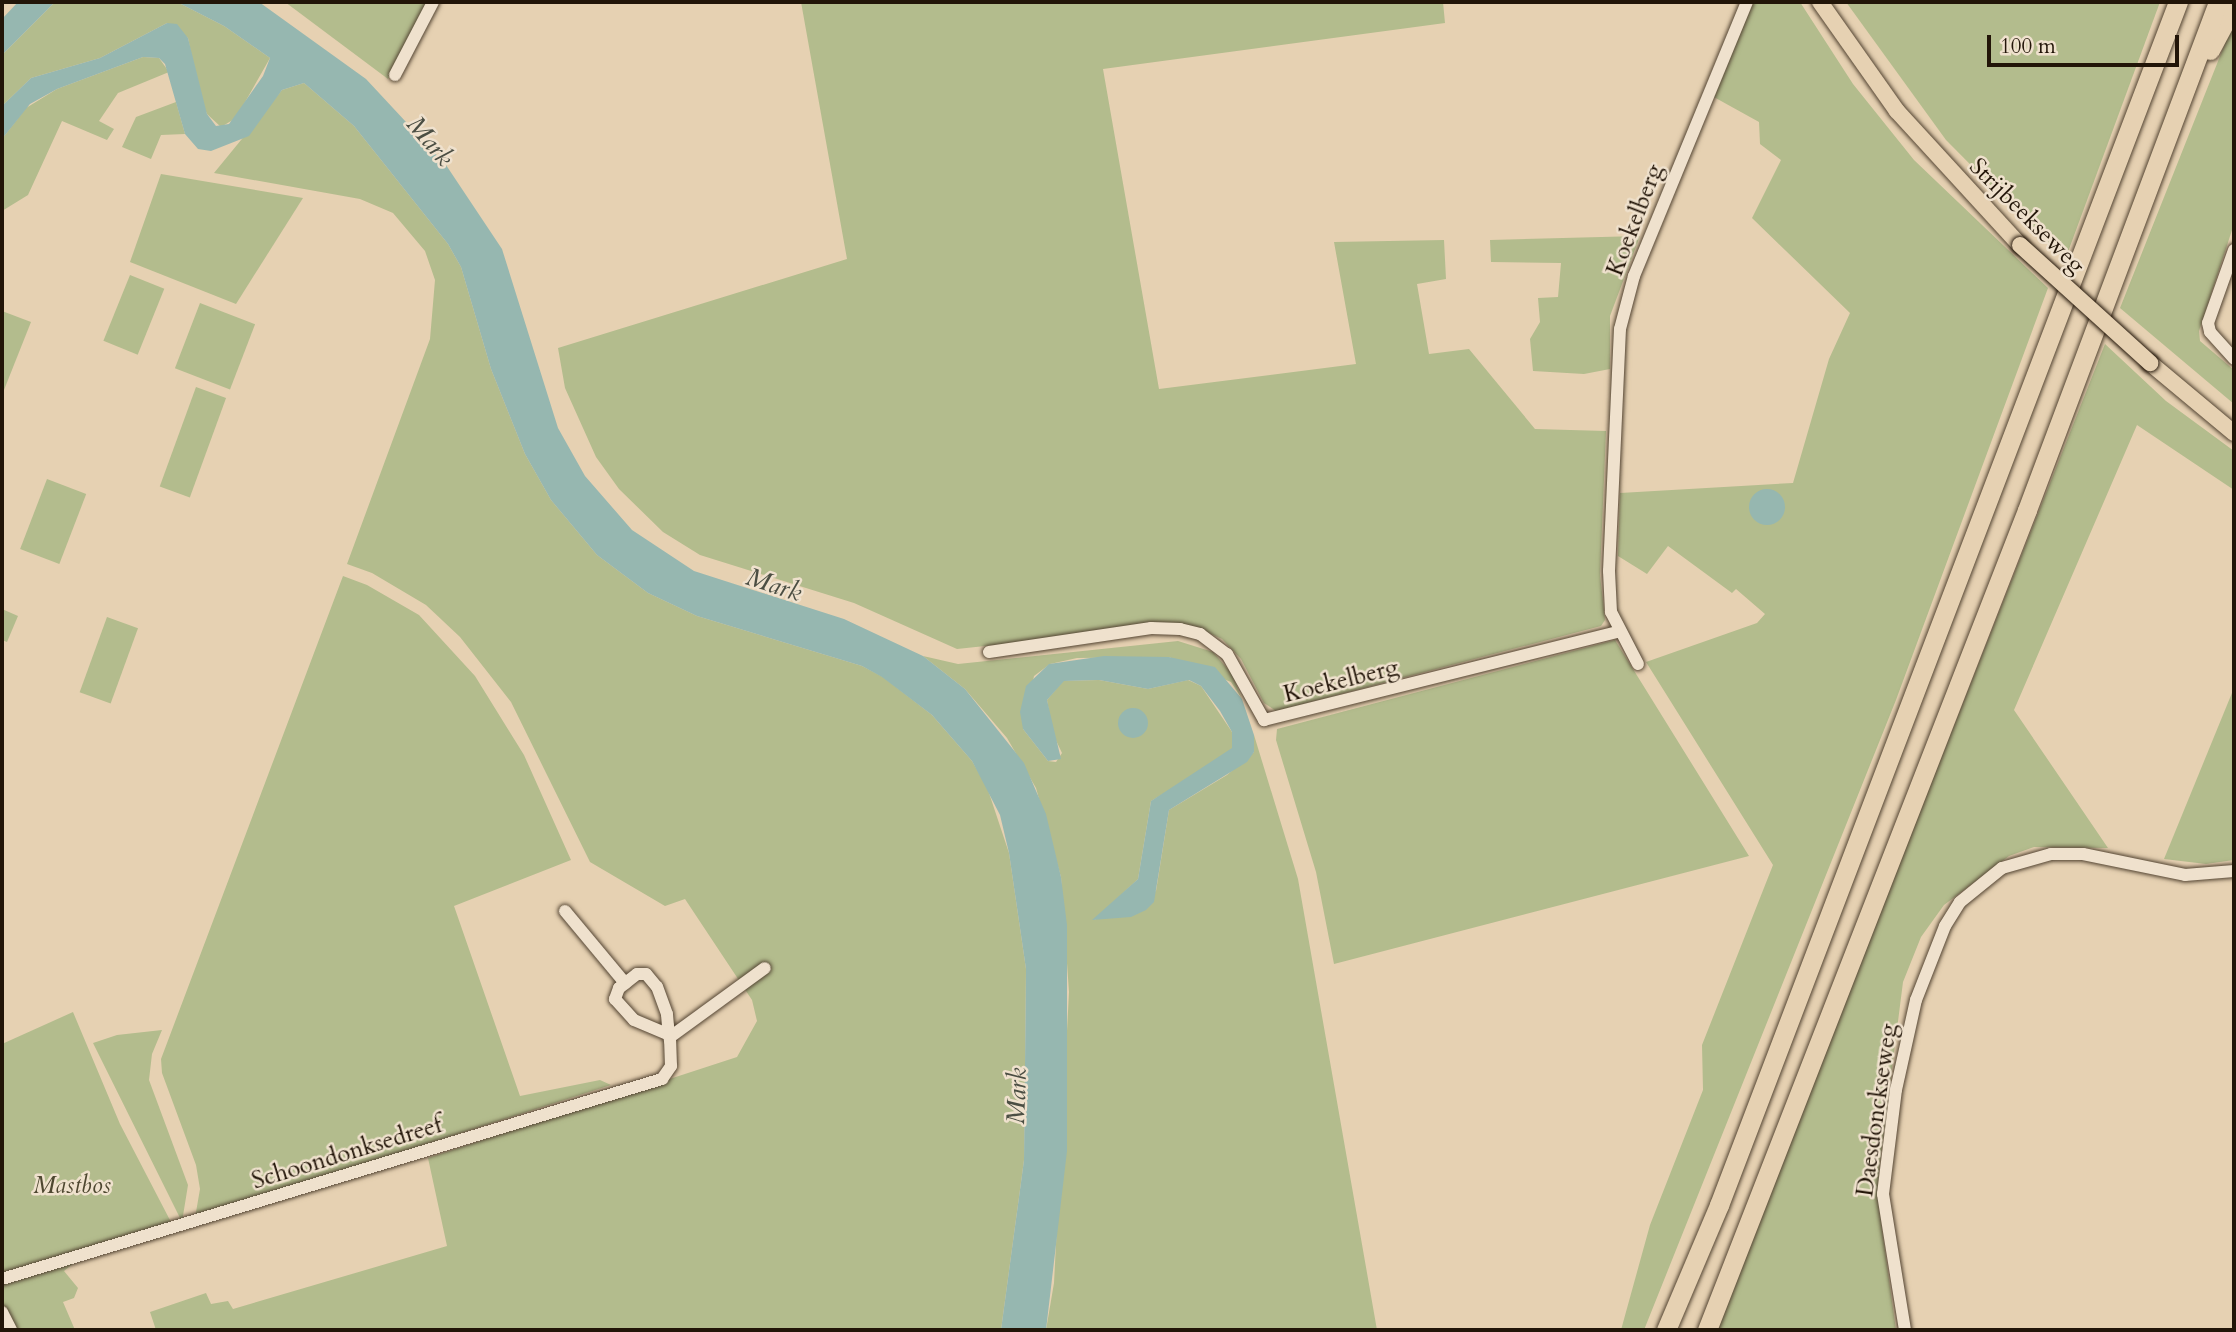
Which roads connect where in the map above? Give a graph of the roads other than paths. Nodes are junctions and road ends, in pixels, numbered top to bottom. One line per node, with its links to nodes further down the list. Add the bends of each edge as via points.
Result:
1 (433, 2): 9 (street)
2 (1747, 2): 14 (street, Koekelberg, via 1634,276 1620,329 1609,571 1611,612)
3 (1819, 2): 13 (main road, Strijbeekseweg, bridge, via 1897,111 2020,245)
4 (2165, 2): 8 (highway)
5 (2178, 2): 8 (highway)
6 (2218, 2): 10 (highway)
7 (2234, 5): 10 (highway)
8 (2152, 69): 25 (highway, via 1724,1193)
9 (395, 75)
10 (2190, 81): 26 (highway, via 1774,1167)
11 (2234, 250): 12 (street, via 2208,323 2210,332)
12 (2234, 359)
13 (2234, 433)
14 (1618, 632): 15 (street, Koekelberg, via 1264,720 1227,654 1200,634 1180,629 1151,628); 16 (street, Koekelberg)
15 (989, 652)
16 (1637, 664)
17 (2234, 871): 27 (street, Daesdonckseweg, via 2185,875 2083,854 2051,854 2002,868 1960,902 1940,936 1916,1000 1896,1090 1883,1194)
18 (565, 911): 20 (street)
19 (765, 968): 21 (street)
20 (625, 983): 21 (street, via 616,993 621,1007 634,1020); 21 (street, Schoondonksedreef, via 641,972 650,978 662,998)
21 (670, 1036): 22 (street, Schoondonksedreef, via 671,1066 662,1079)
22 (2, 1279)
23 (2, 1312): 24 (street)
24 (11, 1330)
25 (1667, 1330)
26 (1707, 1330)
27 (1905, 1330)

